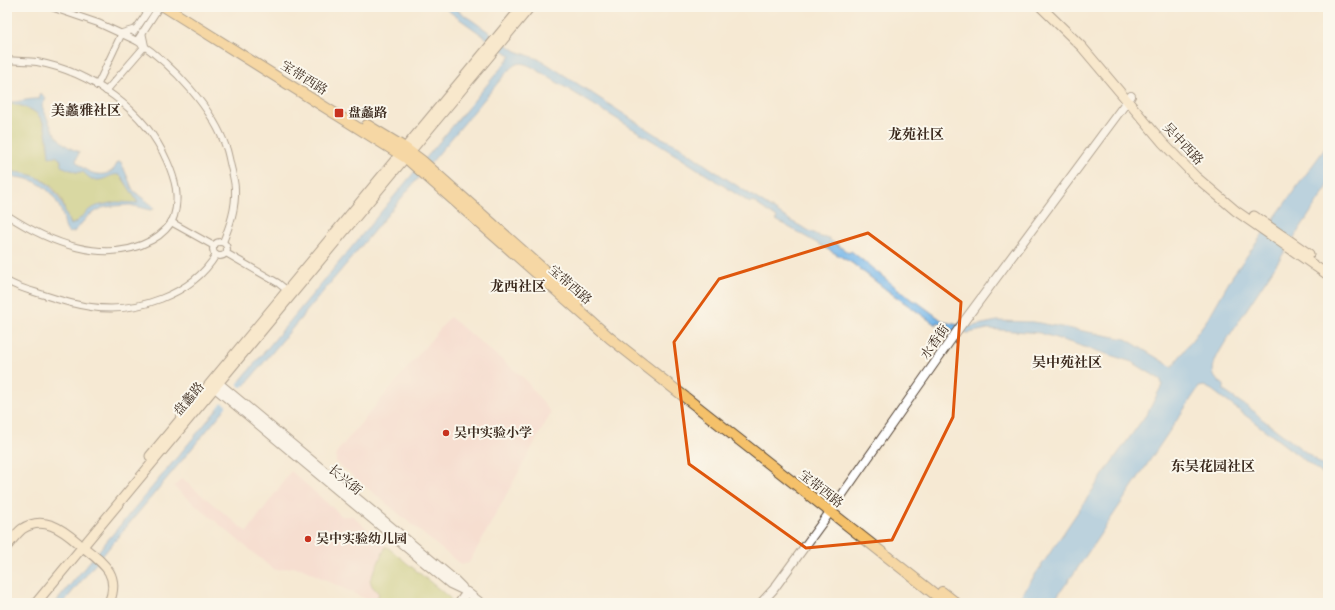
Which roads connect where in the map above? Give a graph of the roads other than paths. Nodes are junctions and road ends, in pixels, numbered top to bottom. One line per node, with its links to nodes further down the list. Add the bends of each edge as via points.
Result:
1 (51, 7): 11 (street)
2 (151, 7): 10 (street)
3 (159, 7): 10 (street)
4 (165, 7): 20 (main road, 宝带西路)
5 (176, 7): 20 (main road, 宝带西路)
6 (522, 7): 12 (main road, 盘蠡路)
7 (530, 7): 12 (main road, 盘蠡路)
8 (1041, 7): 19 (main road, 吴中西路, via 1076,40)
9 (1049, 7): 19 (main road, 吴中西路, via 1083,39)
10 (139, 30): 11 (street); 13 (street); 14 (street); 15 (street)
11 (122, 34): 13 (street); 17 (street)
12 (501, 37): 20 (main road, 盘蠡路)
13 (130, 38): 14 (street)
14 (137, 41): 15 (street)
15 (145, 46): 18 (street); 23 (street, via 160,57 192,91 216,126 227,151 235,189 230,225)
16 (7, 60): 17 (street, via 51,66 84,78)
17 (97, 86): 18 (street)
18 (106, 91): 22 (street, via 132,111 157,140 176,188 177,204)
19 (1129, 98): 24 (main road, 吴中西路, via 1200,173 1263,226); 33 (street, 水香街, via 962,324)
20 (405, 153): 31 (main road, 盘蠡路); 33 (main road, 宝带西路, via 614,332)
21 (7, 215): 22 (street, via 48,238 97,251 118,250 144,244 156,238)
22 (171, 222): 25 (street)
23 (223, 242): 25 (street, via 218,242); 26 (street)
24 (1292, 245): 28 (main road, 吴中西路); 29 (main road, 吴中西路)
25 (214, 246): 27 (street, via 213,251)
26 (226, 253): 27 (street, via 223,256); 31 (street, via 278,283)
27 (216, 255): 30 (street, via 199,276 183,288 146,304 127,307 92,308)
28 (1328, 268)
29 (1328, 275)
30 (7, 281)
31 (290, 293): 32 (main road, 盘蠡路)
32 (214, 384): 34 (main road, 盘蠡路); 36 (street, 长兴街, via 450,584)
33 (832, 510): 42 (street, 水香街); 43 (main road, 宝带西路); 44 (main road, 宝带西路)
34 (81, 545): 35 (main road, via 55,526 40,523 21,530); 37 (main road, 盘蠡路); 38 (main road, 盘蠡路); 39 (main road, via 109,571 112,580)
35 (7, 546)
36 (467, 592): 40 (street); 41 (street, 长兴街)
37 (28, 603)
38 (36, 603)
39 (109, 603)
40 (459, 603)
41 (481, 603)
42 (761, 603)
43 (946, 603)
44 (956, 603)

